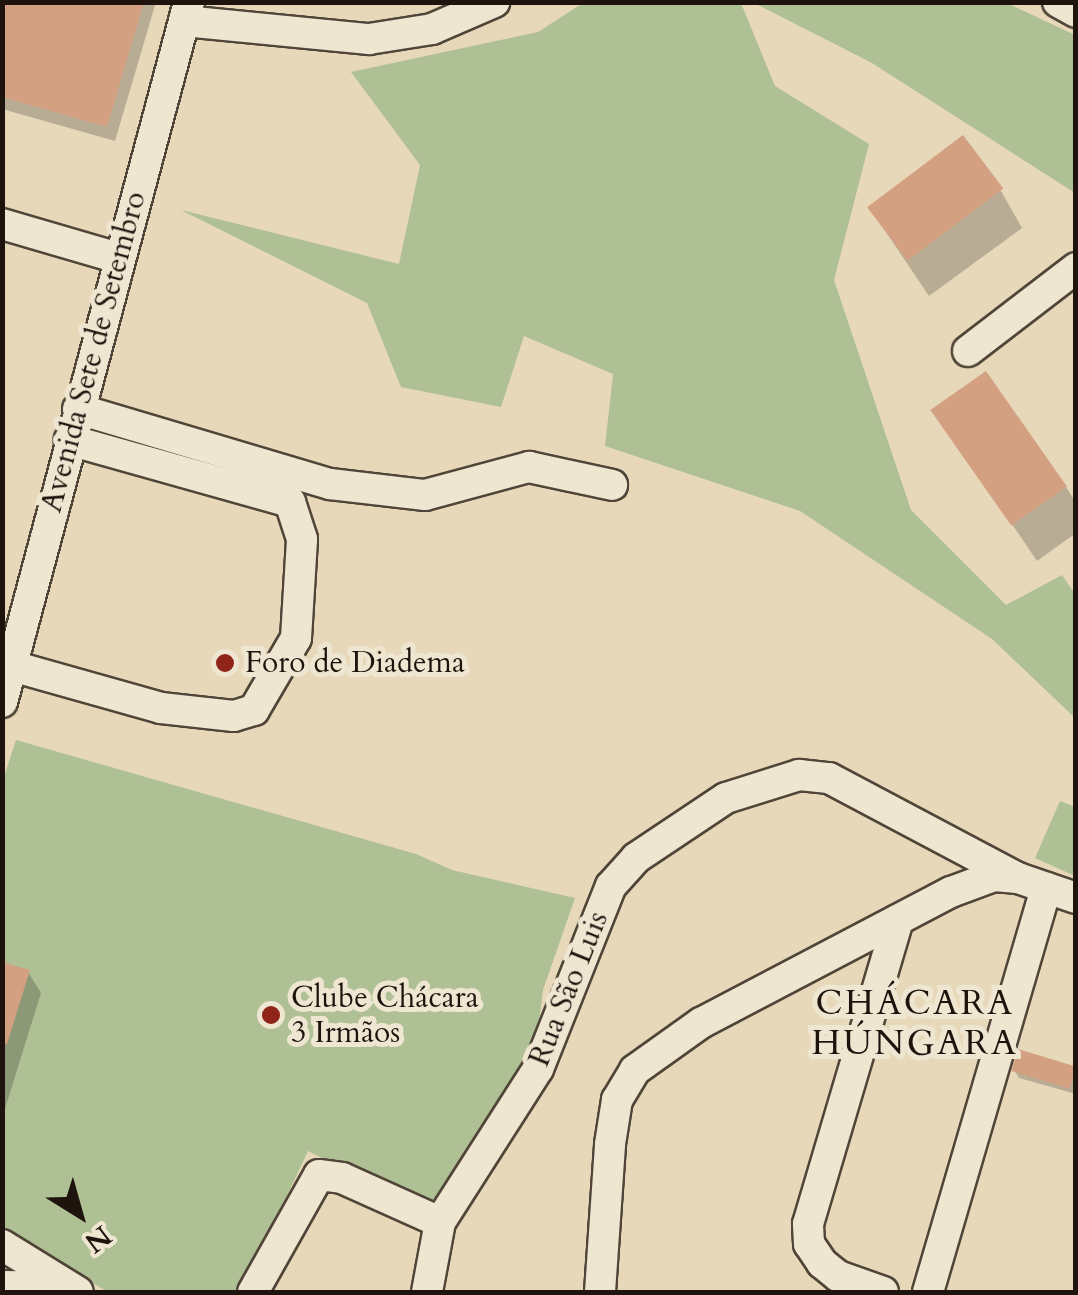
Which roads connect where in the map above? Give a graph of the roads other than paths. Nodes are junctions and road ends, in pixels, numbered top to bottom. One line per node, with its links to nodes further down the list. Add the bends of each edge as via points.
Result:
1 (494, 2): 3 (street, via 432,29 369,39)
2 (1058, 2): 4 (street)
3 (187, 12): 6 (street, Avenida Sete de Setembro)
4 (1076, 12)
5 (2, 224): 6 (street)
6 (118, 258): 9 (street, Avenida Sete de Setembro)
7 (1076, 268): 8 (street)
8 (968, 351)
9 (78, 409): 10 (street, Avenida Sete de Setembro); 11 (street, via 330,484 425,496 530,468)
10 (70, 440): 12 (street, Avenida Sete de Setembro); 12 (street, via 290,502 302,539 296,638 254,710 234,716 161,708)
11 (612, 485)
12 (12, 666): 13 (street, Avenida Sete de Setembro)
13 (2, 702)
14 (1032, 883): 15 (street, Rua São Luis); 16 (street, via 994,876); 17 (street, Rua São Luis, via 829,778 799,775 726,798 636,858 611,886 538,1069); 25 (street)
15 (1076, 898)
16 (898, 920): 23 (street, via 701,1022 636,1070 617,1100 612,1130); 24 (street, via 808,1224 809,1244 822,1263)
17 (440, 1222): 21 (street, via 368,1188 319,1175); 22 (street, Rua São Luis)
18 (2, 1245): 20 (street)
19 (2, 1286): 20 (street)
20 (74, 1290)
21 (253, 1292)
22 (426, 1292)
23 (600, 1292)
24 (883, 1292)
25 (928, 1292)

